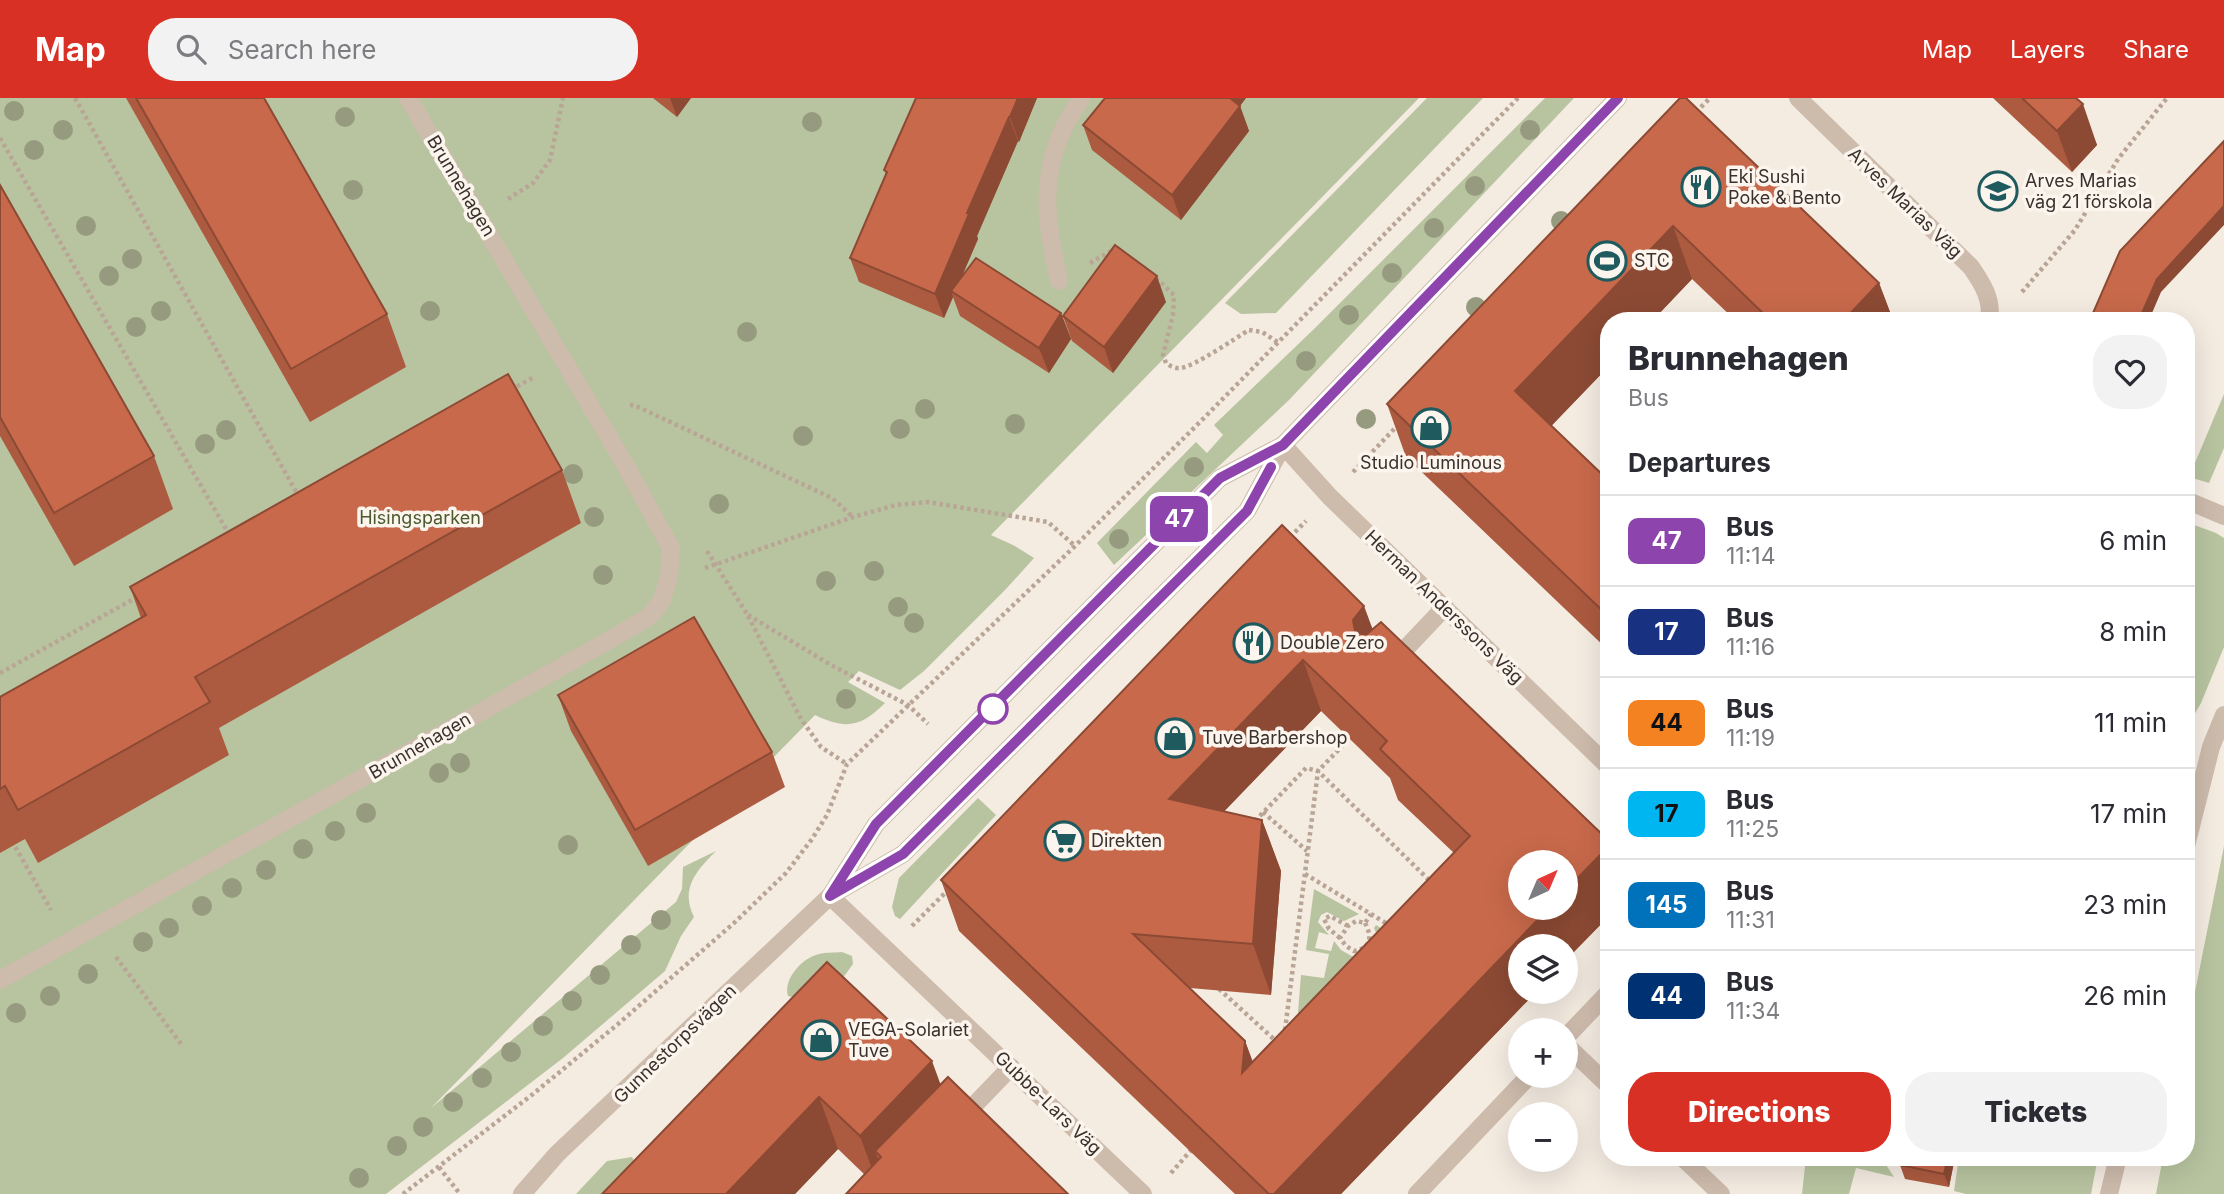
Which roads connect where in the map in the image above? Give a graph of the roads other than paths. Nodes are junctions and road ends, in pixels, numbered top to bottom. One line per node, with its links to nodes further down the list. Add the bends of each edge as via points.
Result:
1 (408, 98): 16 (street, Brunnehagen, via 671,548 662,600 639,623)
2 (1081, 98): 5 (street, via 1060,136 1046,183 1047,225)
3 (1618, 98): 7 (street, Gunnestorpsvägen)
4 (1798, 98): 6 (street, Arves Marias Väg, via 1971,267 1984,285)
5 (1059, 281)
6 (1989, 312)
7 (1283, 445): 10 (street, Herman Anderssons Väg, via 1330,497); 15 (street, Gunnestorpsvägen, via 1220,478 876,824); 15 (street, Gunnestorpsvägen, via 1247,511 1112,647 903,854)
8 (2195, 504): 9 (street)
9 (2224, 516)
10 (1445, 607): 11 (street); 13 (street, Herman Anderssons Väg)
11 (1382, 674)
12 (2224, 715): 14 (street)
13 (1600, 758)
14 (2195, 810)
15 (830, 896): 20 (street, Gubbe-Lars Väg); 26 (street, Gunnestorpsvägen, via 558,1154)
16 (0, 980)
17 (1600, 1001): 18 (street)
18 (1578, 1024)
19 (1578, 1056): 21 (street)
20 (1011, 1067): 23 (street); 27 (street, Gubbe-Lars Väg)
21 (1600, 1077)
22 (1518, 1088): 28 (street)
23 (945, 1135)
24 (1691, 1166): 29 (street)
25 (2116, 1166): 30 (street)
26 (522, 1194)
27 (1143, 1194)
28 (1417, 1194)
29 (1721, 1194)
30 (2109, 1194)

